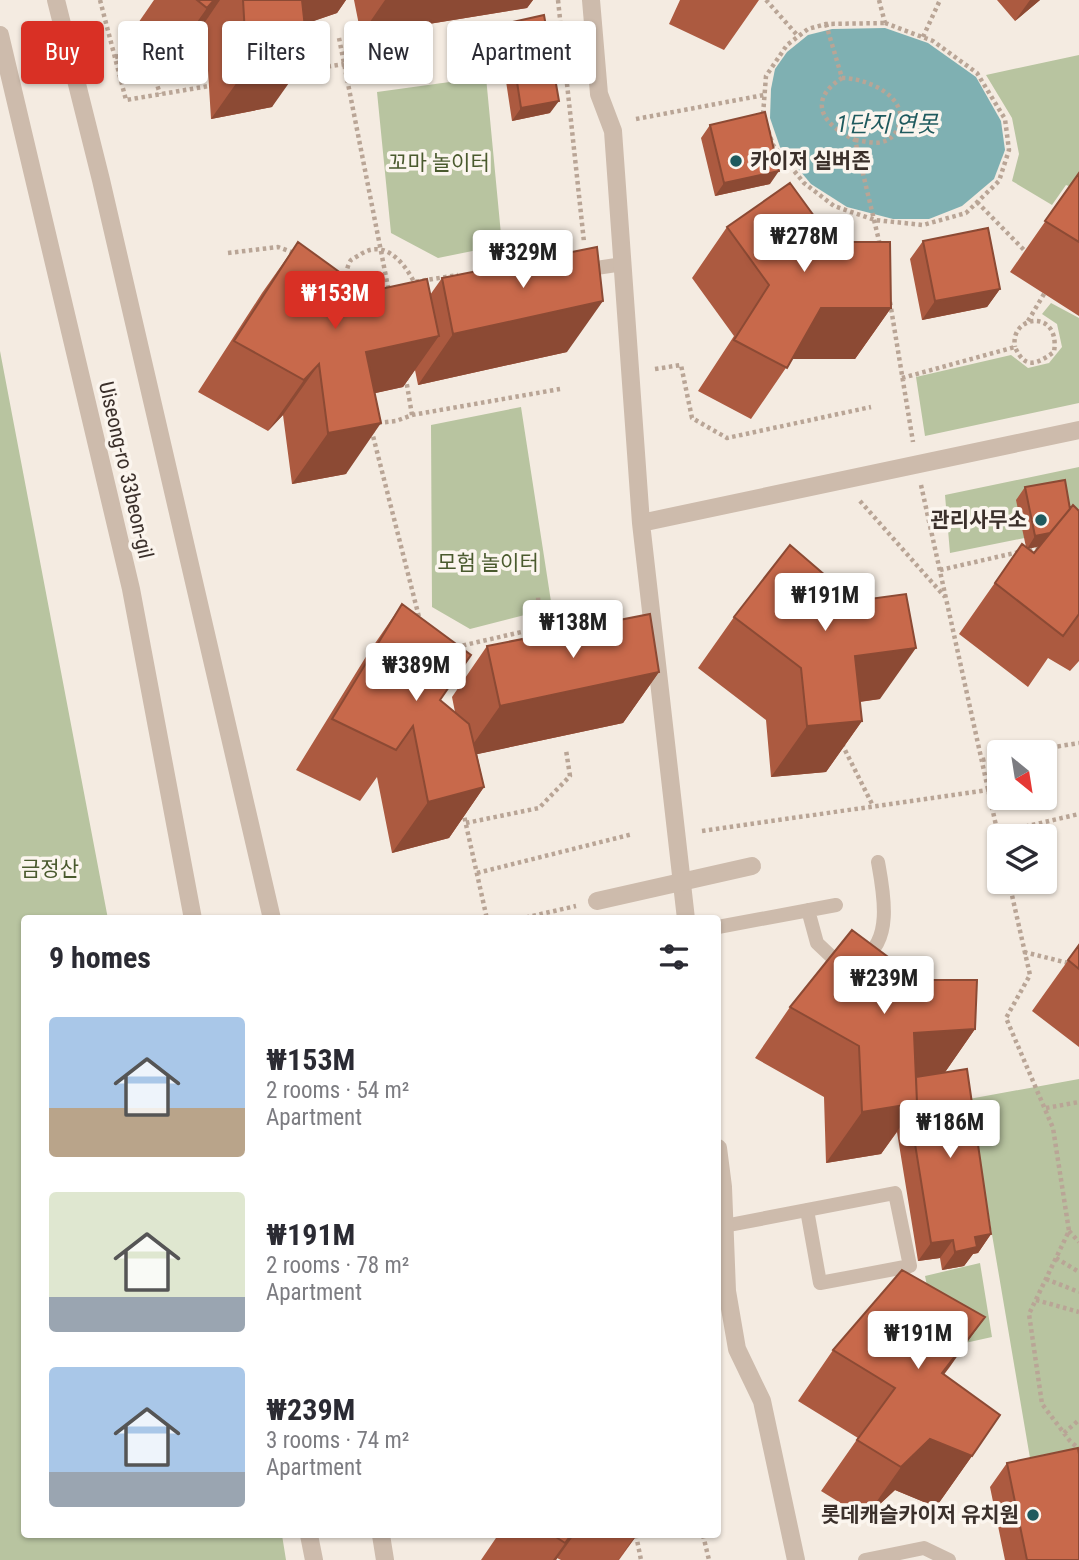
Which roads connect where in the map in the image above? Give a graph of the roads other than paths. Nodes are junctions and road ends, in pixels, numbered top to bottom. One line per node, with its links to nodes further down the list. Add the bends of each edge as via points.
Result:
1 (56, 0): 14 (street)
2 (591, 0): 4 (street, via 599,94 613,131)
3 (0, 35): 13 (street, Uiseong-ro 33beon-gil, via 131,589)
4 (623, 264): 5 (lane); 7 (street)
5 (569, 272)
6 (1079, 430): 7 (street)
7 (641, 523): 15 (street)
8 (878, 862): 12 (lane, via 883,927 874,950 860,960 835,960 817,943)
9 (752, 866): 10 (street, bridge)
10 (597, 901)
11 (836, 905): 12 (lane)
12 (808, 910): 16 (lane)
13 (192, 915)
14 (271, 915)
15 (686, 915)
16 (721, 926)
17 (721, 1171): 19 (street)
18 (807, 1210): 18 (lane, via 895,1193 910,1266 820,1283); 19 (lane)
19 (724, 1226): 24 (street, via 727,1292 737,1349 762,1401)
20 (310, 1538): 22 (street)
21 (381, 1538): 23 (street)
22 (314, 1560)
23 (385, 1560)
24 (796, 1560)
25 (865, 1560): 26 (lane, via 924,1548)
26 (949, 1560)

